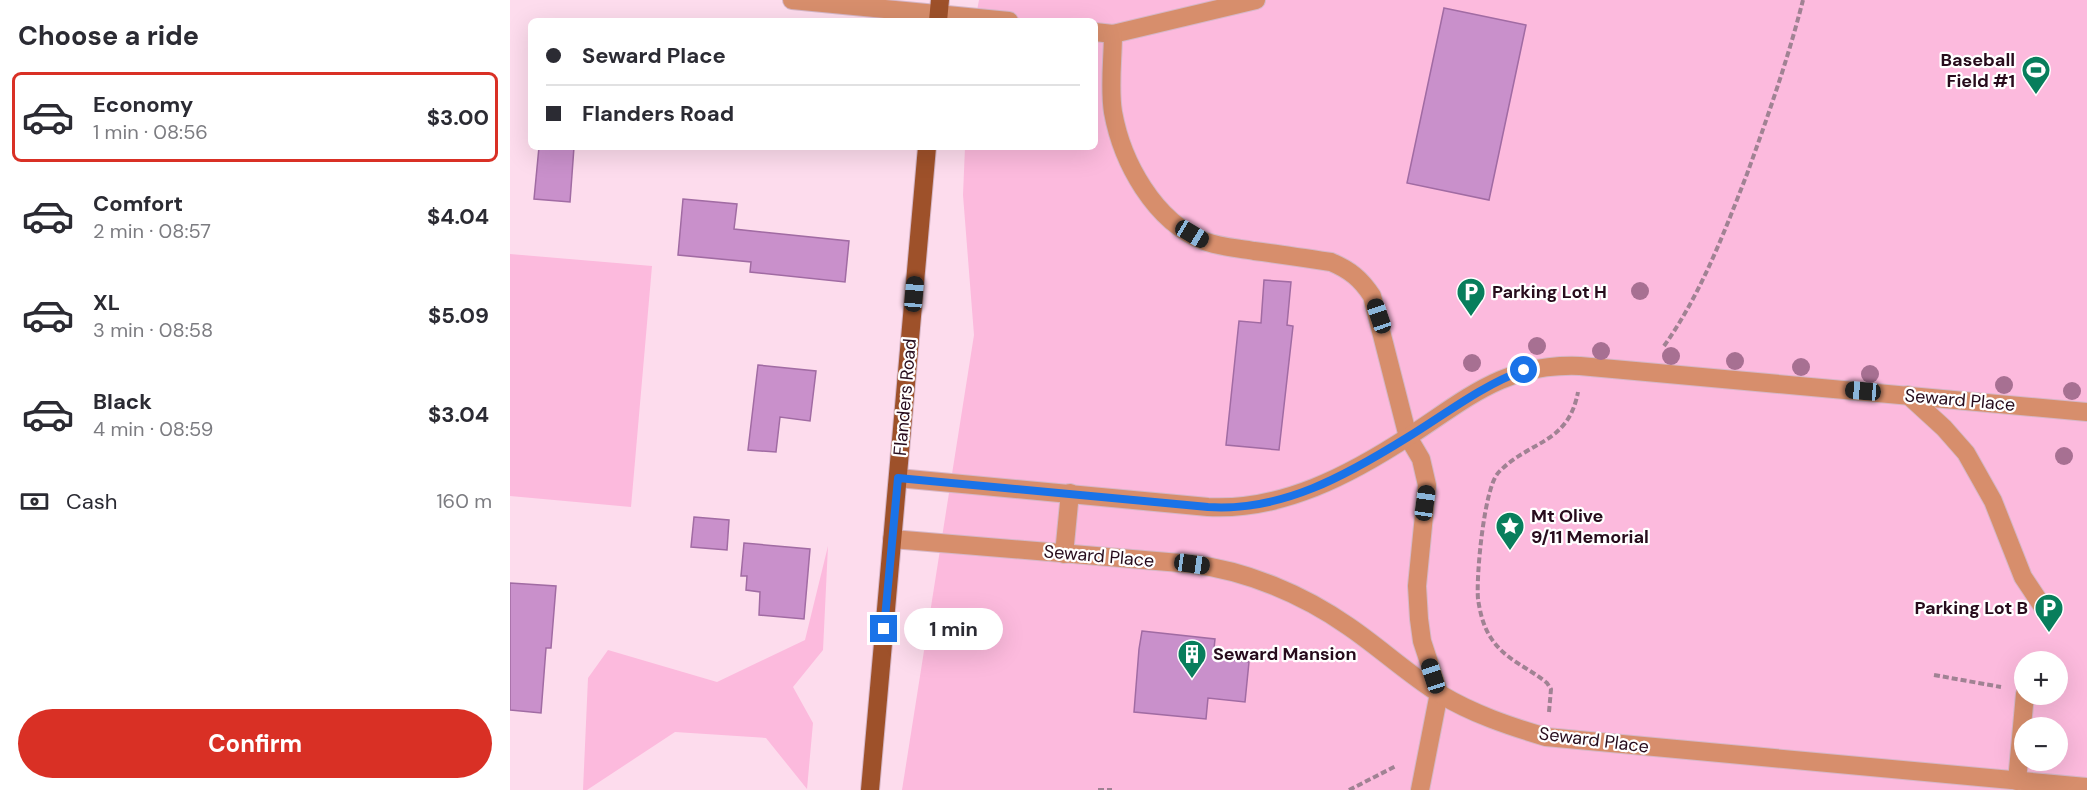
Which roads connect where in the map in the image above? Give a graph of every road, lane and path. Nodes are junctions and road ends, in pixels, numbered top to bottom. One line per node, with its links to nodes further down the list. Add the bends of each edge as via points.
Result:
1 (792, 0): 4 (street)
2 (1256, 0): 6 (street)
3 (1803, 0): 8 (path, via 1781,78 1734,207 1685,316)
4 (939, 12): 5 (street)
5 (986, 18)
6 (1104, 33): 12 (street, via 1119,137 1143,188 1171,219 1205,241 1331,262 1362,280 1379,316)
7 (927, 150): 13 (main road, Flanders Road)
8 (1664, 346)
9 (1579, 387): 22 (path, via 1574,411 1563,428 1496,475 1480,557 1481,618 1503,654 1547,683 1551,689)
10 (1908, 395): 11 (street, Seward Place); 12 (street, Seward Place, via 1544,366 1485,387); 17 (street, via 1966,453 1994,501 2023,577)
11 (2087, 412)
12 (1408, 437): 14 (street, Seward Place, via 1314,488 1259,505 1224,508); 20 (street, via 1421,459 1427,485 1417,586 1422,641)
13 (898, 478): 14 (street, Seward Place); 15 (main road, Flanders Road)
14 (1070, 493): 16 (street)
15 (892, 539): 16 (street, Seward Place); 26 (main road, Flanders Road)
16 (1064, 554): 20 (street, Seward Place, via 1219,567 1246,575 1347,625)
17 (2043, 608)
18 (1935, 675): 19 (path)
19 (2005, 687)
20 (1438, 693): 23 (street); 24 (street, Seward Place, via 1473,712 1546,737)
21 (2024, 705): 24 (street)
22 (1548, 715)
23 (1427, 752): 29 (path); 30 (street)
24 (2017, 781): 25 (street, Seward Place)
25 (2087, 787)
26 (870, 790)
27 (1098, 790): 28 (path)
28 (1112, 790)
29 (1349, 790)
30 (1420, 790)

